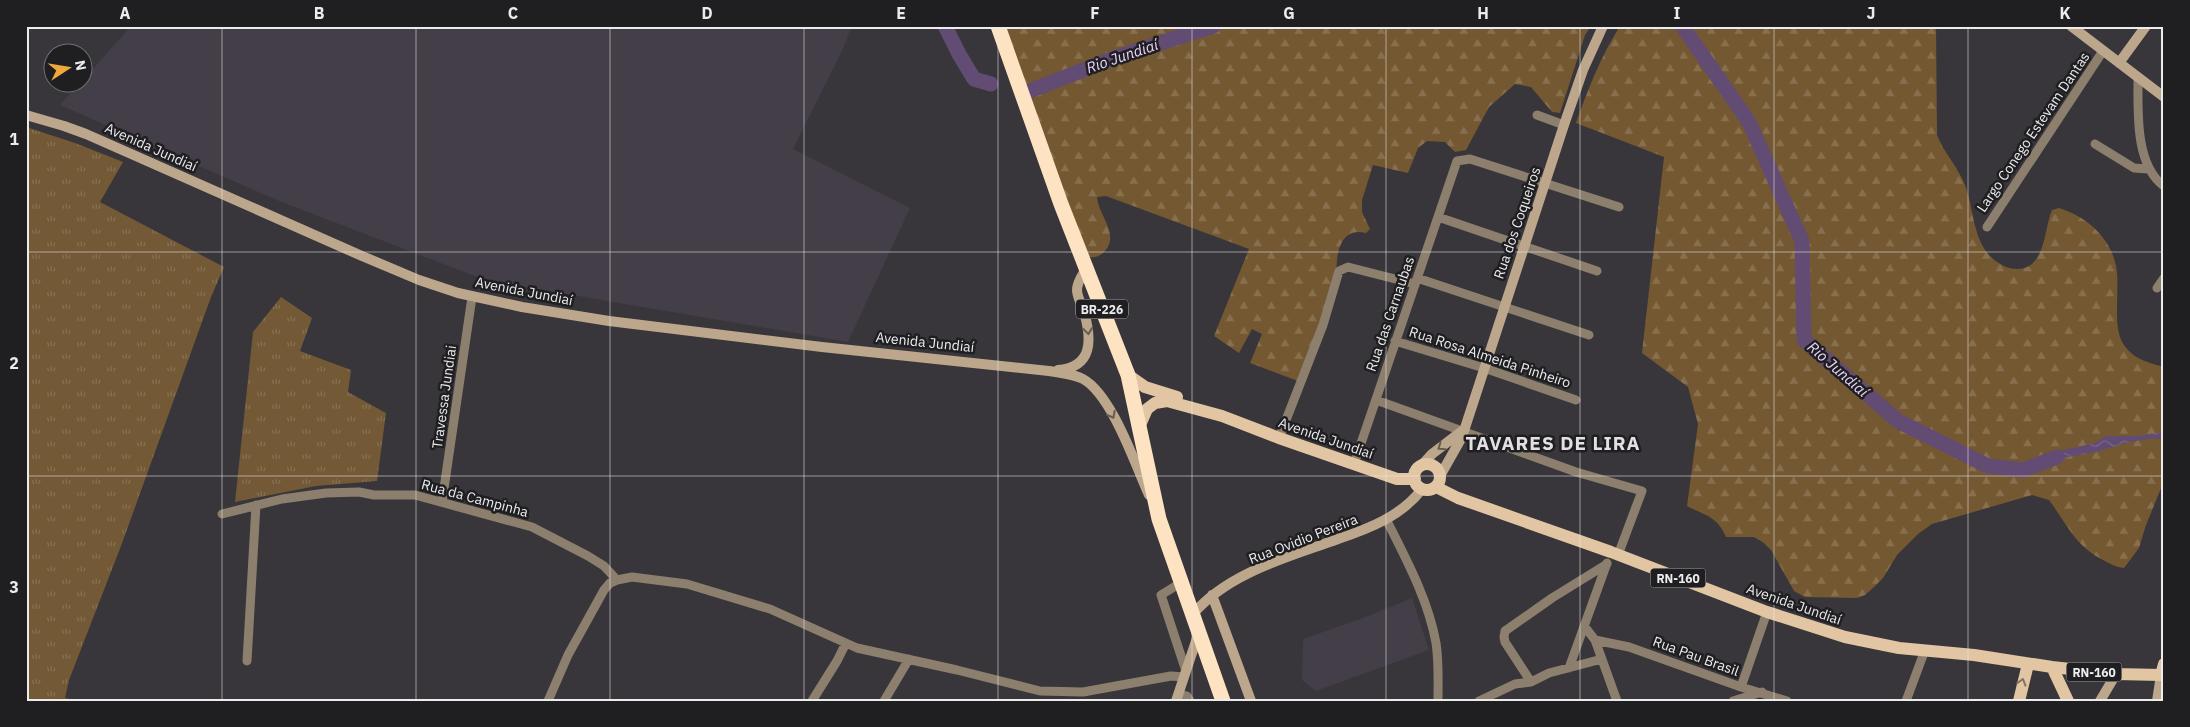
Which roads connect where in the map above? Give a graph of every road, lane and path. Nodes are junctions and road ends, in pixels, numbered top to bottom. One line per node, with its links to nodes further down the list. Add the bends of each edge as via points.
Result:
1 (998, 26): 20 (highway, BR-226)
2 (1603, 26): 11 (main road, Rua dos Coqueiros)
3 (2071, 26): 5 (main road)
4 (2146, 26): 6 (main road)
5 (2103, 52): 6 (main road); 18 (street, Largo Conego Estevam Dantas)
6 (2119, 63): 7 (main road)
7 (2138, 79): 8 (main road); 13 (street, via 2140,132)
8 (2164, 97)
9 (26, 115): 25 (main road, Avenida Jundiaí, via 86,134 419,280)
10 (1537, 115): 11 (street)
11 (1564, 125): 14 (main road, Rua dos Coqueiros)
12 (2095, 144): 13 (street, via 2134,168)
13 (2148, 169): 15 (street)
14 (1545, 184): 16 (street); 17 (street, Rua das Carnaubas, via 1470,159 1456,161); 19 (main road, Rua dos Coqueiros)
15 (2164, 186)
16 (1619, 207)
17 (1438, 217): 19 (street); 23 (street, Rua das Carnaubas)
18 (1986, 227)
19 (1523, 246): 21 (street); 26 (main road, Rua dos Coqueiros)
20 (1086, 269): 30 (main road, Avenida Jundiaí, one-way to 30, via 1080,277 1077,291 1088,328 1084,360 1075,367); 31 (highway, BR-226)
21 (1597, 271)
22 (2164, 278): 24 (street)
23 (1416, 281): 26 (street); 28 (street, Rua das Carnaubas); 37 (street, via 1348,267 1339,271 1323,325)
24 (2157, 288)
25 (472, 296): 30 (main road, Avenida Jundiaí, via 609,322); 42 (street, Travessa Jundiai)
26 (1504, 306): 27 (street); 29 (main road, Rua dos Coqueiros)
27 (1588, 335)
28 (1395, 341): 29 (street, Rua Rosa Almeida Pinheiro); 32 (street, Rua das Carnaubas)
29 (1484, 368): 33 (street, Rua Rosa Almeida Pinheiro); 36 (main road, Rua dos Coqueiros)
30 (1050, 371): 45 (main road, Avenida Jundiaí, one-way to 45, via 1082,378 1103,398 1122,433)
31 (1128, 375): 34 (main road, Avenida Jundiaí, via 1145,386); 35 (highway, BR-226)
32 (1376, 400): 36 (street); 38 (street, Rua das Carnaubas)
33 (1576, 400)
34 (1202, 409): 35 (main road, Avenida Jundiaí, via 1160,402 1147,409); 37 (main road, Avenida Jundiaí)
35 (1140, 425): 45 (highway, BR-226)
36 (1463, 430): 39 (main road, one-way to 39); 40 (main road, Rua dos Coqueiros); 47 (street, via 1576,472 1642,491)
37 (1279, 438): 38 (main road, Avenida Jundiaí)
38 (1354, 464): 41 (main road, Avenida Jundiaí)
39 (1421, 466): 40 (main road, RN-160, via 1434,466); 41 (main road, via 1416,472)
40 (1438, 481): 41 (main road, via 1430,490); 47 (main road, Avenida Jundiaí / RN-160, via 1458,498)
41 (1418, 484): 46 (main road, Rua Ovidio Pereira, via 1405,506)
42 (442, 502): 43 (street, Rua da Campinha, via 415,495 345,492 303,495); 48 (street, Rua da Campinha, via 532,527 588,556)
43 (256, 505): 44 (street, Rua da Campinha); 60 (street)
44 (222, 514)
45 (1159, 519): 49 (highway, BR-226)
46 (1386, 519): 50 (main road, Rua Ovidio Pereira, via 1266,566); 77 (street, via 1420,588 1432,626 1438,664)
47 (1612, 557): 51 (main road, Avenida Jundiaí / RN-160); 53 (street); 67 (street, via 1506,631 1505,642)
48 (617, 580): 56 (street, via 632,577 687,584 784,614); 71 (street, via 610,583 595,605)
49 (1182, 582): 52 (highway, BR-226); 65 (street, via 1161,595)
50 (1212, 595): 52 (main road, Rua Ovidio Pereira); 76 (main road)
51 (1767, 612): 57 (main road, Avenida Jundiaí / RN-160, via 1845,638); 68 (street)
52 (1193, 614): 54 (highway, BR-226)
53 (1585, 627): 55 (street); 63 (street)
54 (1199, 631): 65 (main road); 75 (highway, BR-226)
55 (1595, 640): 59 (street); 68 (street, Rua Pau Brasil, via 1629,647)
56 (846, 643): 58 (street, via 867,651); 72 (street)
57 (1924, 650): 61 (main road, Avenida Jundiaí / RN-160); 82 (street)
58 (909, 659): 65 (street, via 1054,693 1093,690); 73 (street)
59 (1602, 659): 63 (street); 79 (street)
60 (247, 661)
61 (2028, 664): 62 (main road, Avenida Jundiaí / RN-160); 83 (main road, one-way to 61)
62 (2052, 667): 66 (main road, Avenida Jundiaí / RN-160); 84 (main road)
63 (1568, 668): 67 (street)
64 (2162, 670): 66 (main road, Avenida Jundiaí / RN-160); 86 (main road)
65 (1185, 674): 70 (main road)
66 (2116, 674): 85 (main road)
67 (1531, 682): 78 (street, via 1515,684)
68 (1741, 687): 69 (street, Rua Pau Brasil)
69 (1762, 692): 80 (street); 81 (street, Rua Pau Brasil)
70 (1178, 697): 74 (street, via 1187,696)
71 (548, 701)
72 (812, 701)
73 (884, 701)
74 (1190, 701)
75 (1224, 701)
76 (1251, 701)
77 (1438, 701)
78 (1479, 701)
79 (1617, 701)
80 (1732, 701)
81 (1786, 701)
82 (1906, 701)
83 (2019, 701)
84 (2068, 701)
85 (2100, 701)
86 (2157, 701)

